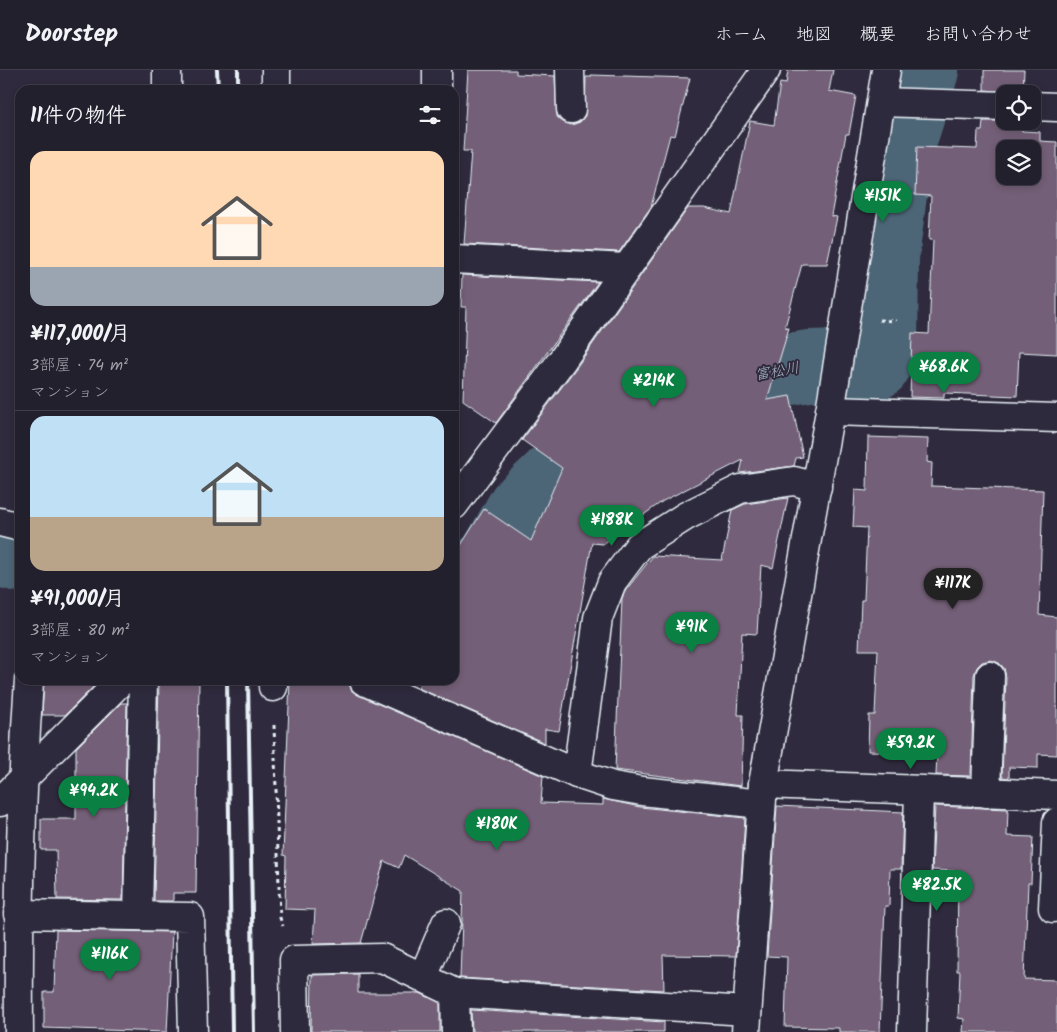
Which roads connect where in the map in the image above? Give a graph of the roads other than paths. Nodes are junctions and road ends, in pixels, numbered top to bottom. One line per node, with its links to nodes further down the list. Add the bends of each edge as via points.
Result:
1 (167, 70): 7 (street)
2 (276, 70): 8 (street)
3 (437, 70): 9 (street)
4 (570, 70): 14 (street)
5 (766, 70): 16 (street)
6 (886, 70): 10 (street)
7 (167, 85)
8 (276, 85)
9 (437, 85)
10 (890, 102): 11 (street); 17 (street)
11 (996, 106)
12 (1041, 106): 13 (street)
13 (1057, 107)
14 (571, 109)
15 (459, 259): 16 (street)
16 (626, 268): 20 (street, via 563,359)
17 (830, 411): 18 (street); 19 (street)
18 (1057, 418)
19 (817, 487): 28 (street, via 794,482 740,489 686,516 639,546 612,582 598,618); 32 (street)
20 (459, 497)
21 (0, 522): 22 (street)
22 (15, 526)
23 (990, 676): 31 (street)
24 (29, 685): 29 (street)
25 (117, 685): 29 (street)
26 (143, 685): 38 (street)
27 (373, 685): 28 (street)
28 (577, 774): 32 (street, via 613,786 642,791)
29 (22, 780): 34 (street); 37 (street)
30 (919, 792): 31 (street); 32 (street); 47 (street)
31 (986, 793): 33 (street)
32 (762, 794): 42 (street)
33 (1057, 795)
34 (0, 802)
35 (1057, 822): 36 (street)
36 (1054, 908)
37 (18, 914): 38 (street); 43 (street)
38 (138, 916): 44 (street, via 190,917)
39 (446, 923): 40 (street)
40 (423, 977): 41 (street); 45 (street, via 382,958 294,960)
41 (455, 993): 42 (street); 46 (street)
42 (747, 1022)
43 (19, 1032)
44 (193, 1032)
45 (295, 1032)
46 (456, 1032)
47 (912, 1032)

